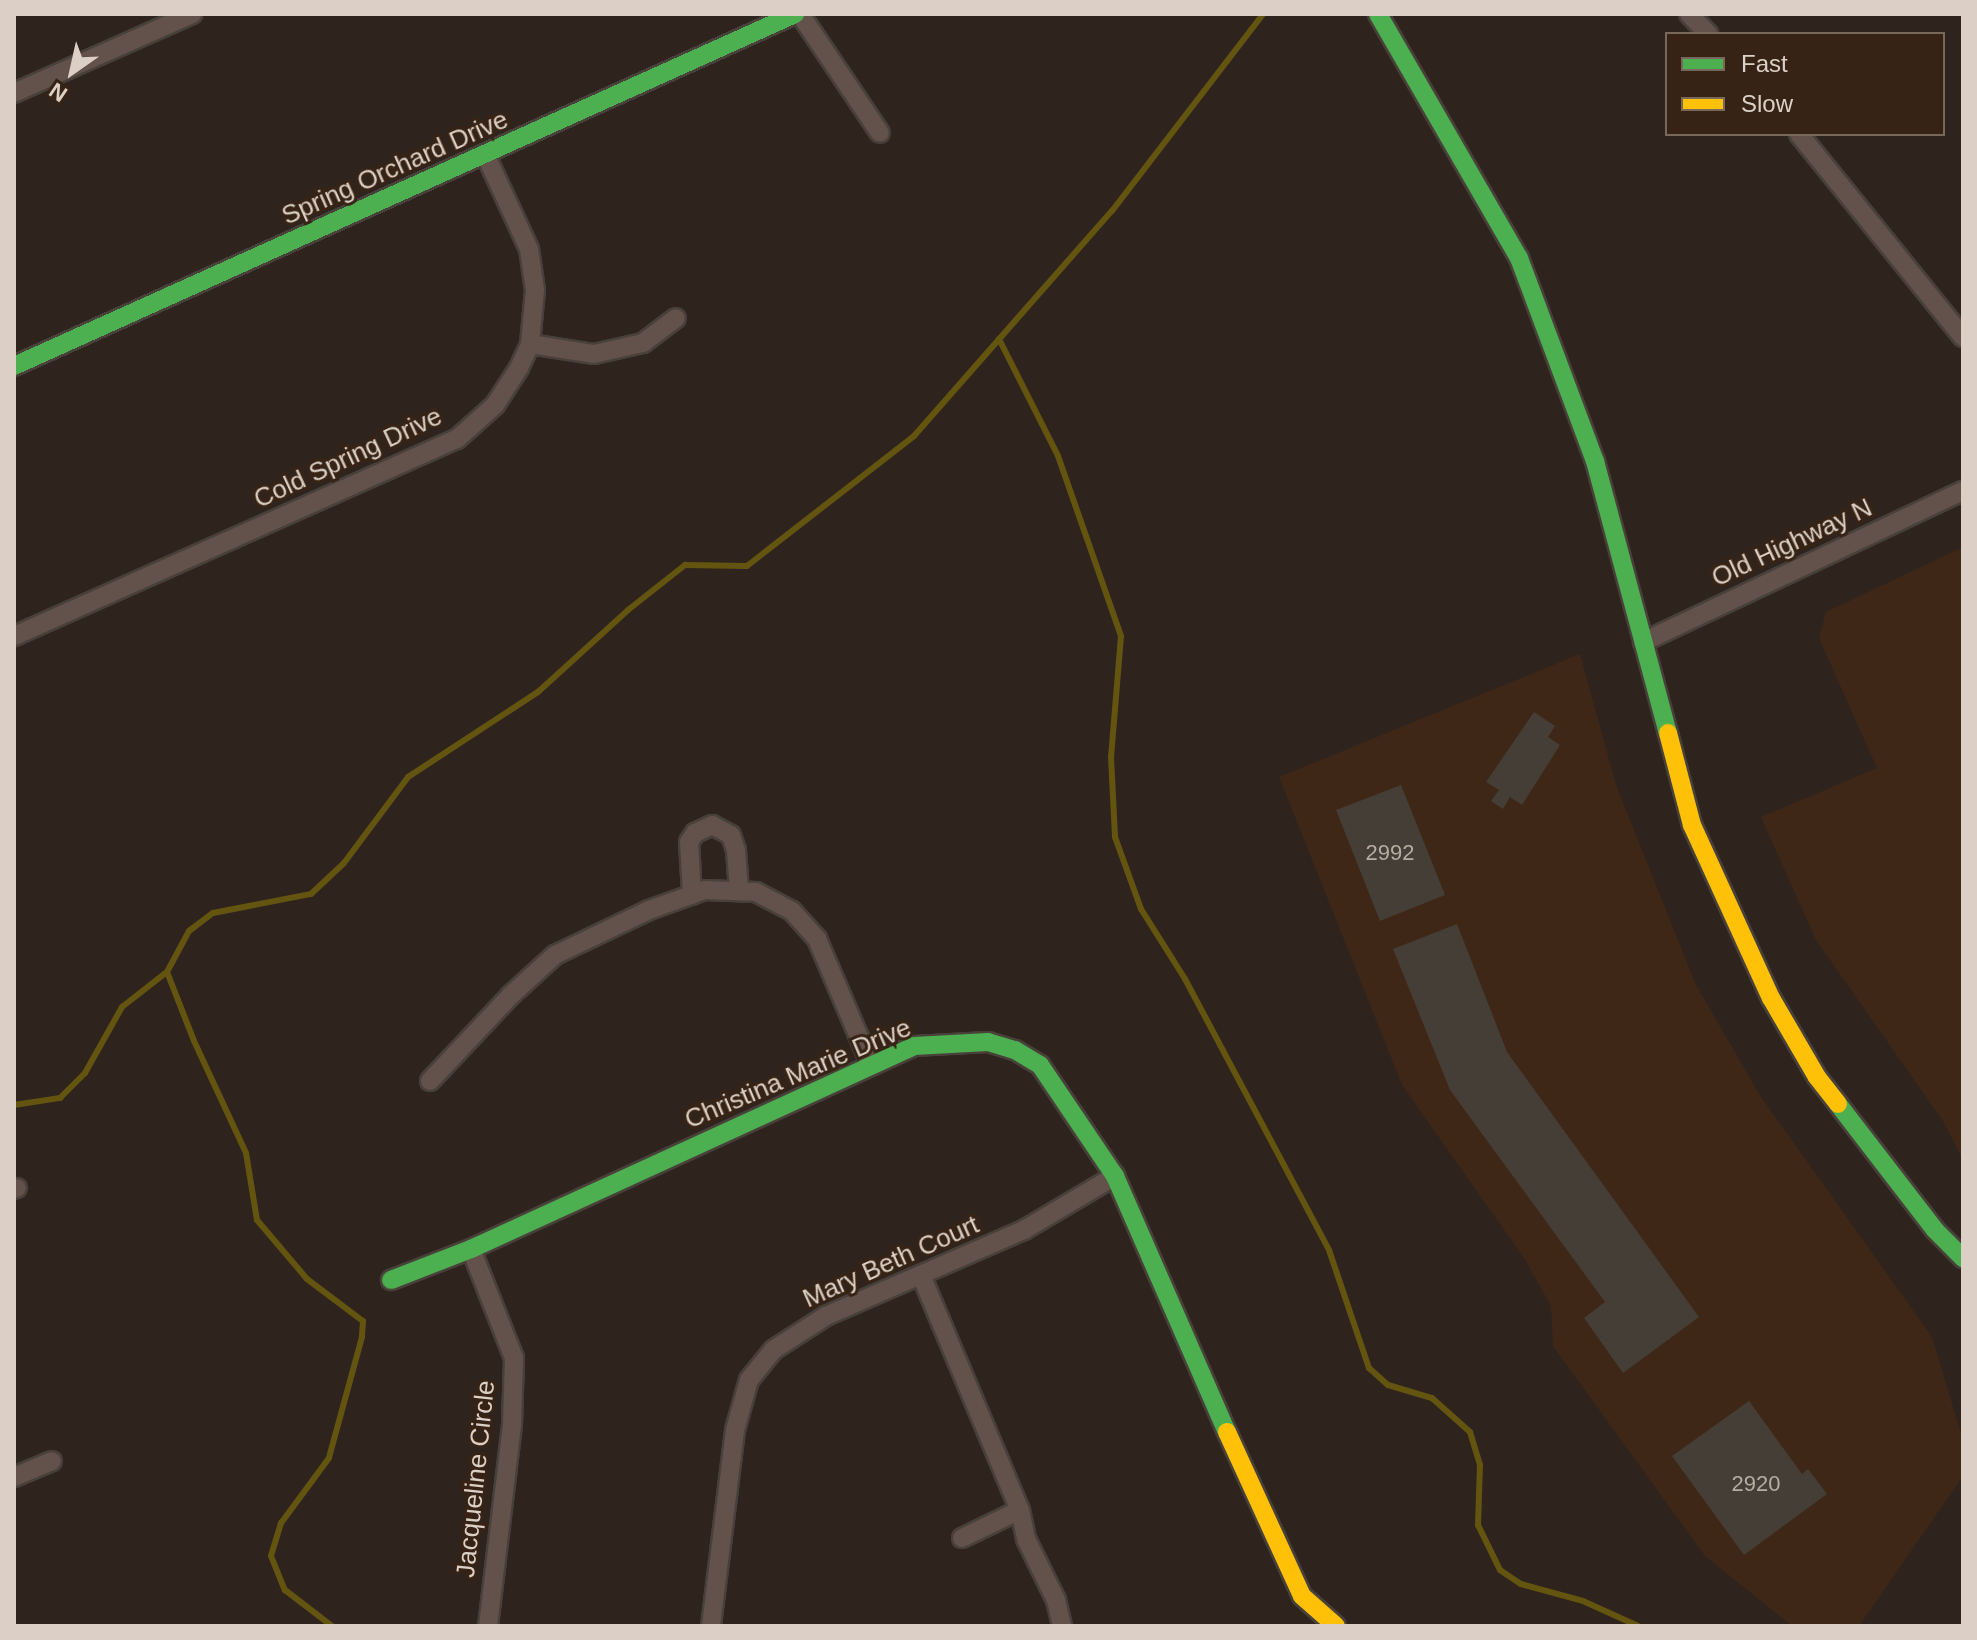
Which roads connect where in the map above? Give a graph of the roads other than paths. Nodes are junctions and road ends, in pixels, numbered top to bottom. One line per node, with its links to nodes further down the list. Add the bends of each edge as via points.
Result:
1 (192, 14): 5 (street)
2 (798, 14): 8 (street); 10 (street, Spring Orchard Drive)
3 (1378, 14): 17 (street, via 1519,258 1595,461)
4 (1689, 14): 6 (street)
5 (164, 20): 7 (street)
6 (1706, 32)
7 (14, 93)
8 (880, 133)
9 (1801, 136): 12 (street)
10 (486, 156): 13 (street, Cold Spring Drive, via 529,249 535,290); 14 (street, Spring Orchard Drive)
11 (676, 318): 13 (street, via 643,343 594,354)
12 (1963, 337)
13 (530, 344): 16 (street, Cold Spring Drive, via 495,405 457,439)
14 (14, 366)
15 (1963, 491): 17 (street, Old Highway N)
16 (14, 636)
17 (1643, 642): 24 (street, via 1692,825 1771,998 1817,1077 1935,1230)
18 (739, 891): 19 (street); 19 (street, via 731,835 712,825 689,842); 20 (street, via 756,892 792,911 817,939)
19 (692, 895): 21 (street, via 555,955)
20 (871, 1065): 22 (street, Christina Marie Drive, via 914,1046 988,1042 1015,1050 1040,1065); 23 (street, Christina Marie Drive)
21 (430, 1081)
22 (1115, 1176): 25 (street, Mary Beth Court, via 1024,1230); 34 (street, Christina Marie Drive, via 1302,1596)
23 (471, 1249): 26 (street, Christina Marie Drive); 31 (street, Jacqueline Circle, via 514,1358 512,1425)
24 (1963, 1258)
25 (921, 1275): 29 (street); 32 (street, Mary Beth Court, via 826,1316 773,1350 749,1380 735,1430)
26 (391, 1280)
27 (52, 1461): 28 (street)
28 (14, 1477)
29 (1020, 1510): 30 (street); 33 (street, via 1026,1539 1056,1600)
30 (962, 1538)
31 (488, 1626)
32 (711, 1626)
33 (1062, 1626)
34 (1336, 1626)

